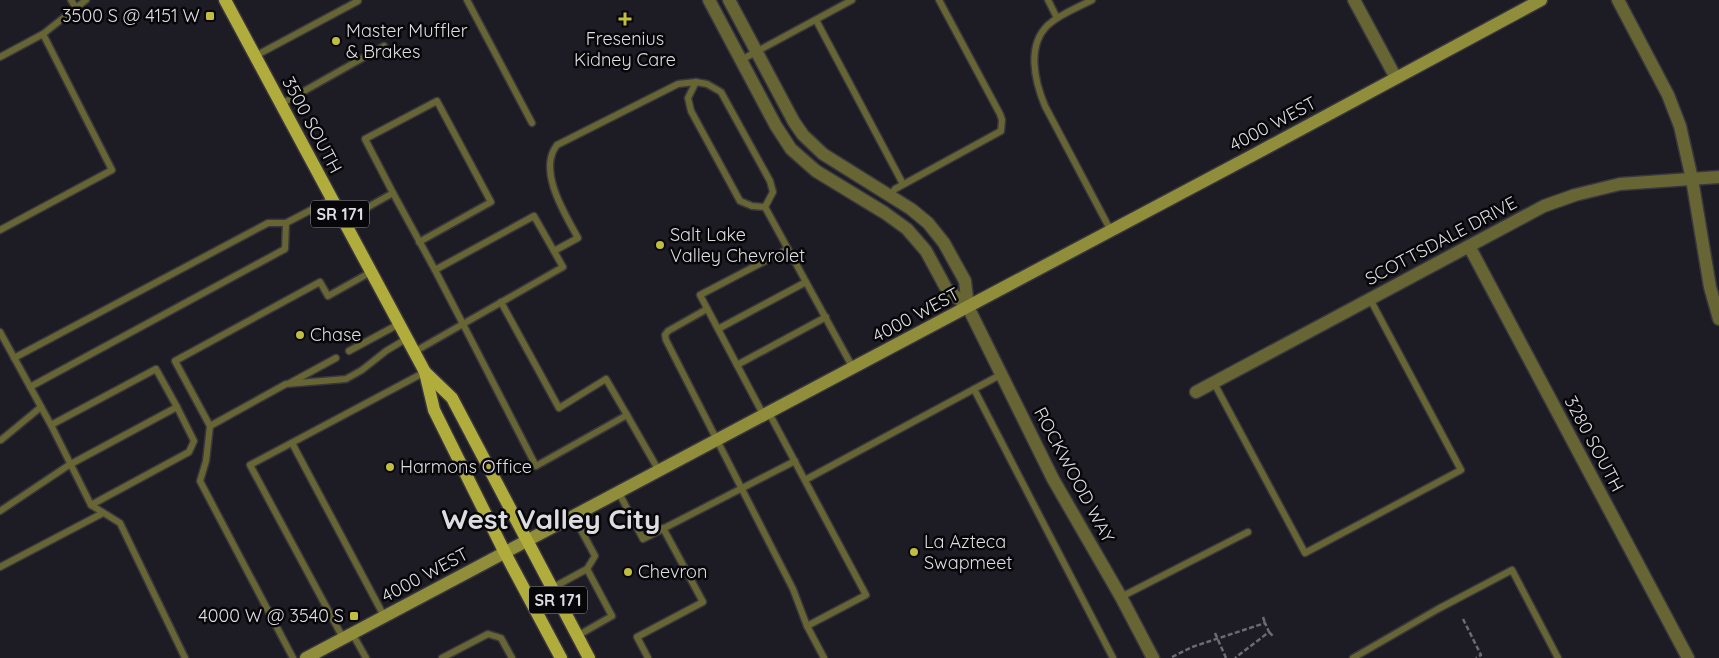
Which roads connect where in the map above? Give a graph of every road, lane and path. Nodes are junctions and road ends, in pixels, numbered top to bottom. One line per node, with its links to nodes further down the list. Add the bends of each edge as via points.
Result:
1 (71, 0): 15 (lane)
2 (86, 0): 15 (lane)
3 (225, 0): 21 (main road, 3500 SOUTH / SR 171)
4 (467, 0): 27 (lane)
5 (709, 0): 23 (street)
6 (729, 0): 20 (street)
7 (852, 0): 17 (lane)
8 (939, 0): 30 (lane, via 1000,114 1001,131)
9 (1048, 0): 16 (lane)
10 (1092, 0): 16 (lane)
11 (1354, 0): 24 (street)
12 (1541, 0): 24 (street, 4000 WEST)
13 (1618, 0): 29 (street, via 1668,95 1680,126)
14 (358, 1): 21 (lane)
15 (76, 8): 18 (lane)
16 (1057, 18): 38 (lane, via 1047,26 1035,48 1039,92)
17 (816, 20): 20 (lane); 30 (lane)
18 (43, 34): 22 (lane); 37 (lane, via 112,170)
19 (384, 46): 26 (lane)
20 (756, 52): 23 (lane); 32 (street, via 809,143)
21 (255, 56): 26 (main road, 3500 SOUTH / SR 171)
22 (0, 57)
23 (741, 60): 48 (street, via 791,149 816,171 907,229 926,251 946,288)
24 (1396, 78): 38 (street, 4000 WEST)
25 (696, 82): 34 (lane, via 721,92 770,181 773,192); 34 (lane, via 688,98 691,111 740,201); 42 (lane, via 678,84 557,145 551,152 549,164 555,195 578,238)
26 (281, 104): 33 (main road, 3500 SOUTH / SR 171)
27 (532, 123)
28 (1719, 177): 29 (street, SCOTTSDALE DRIVE)
29 (1692, 179): 40 (street, SCOTTSDALE DRIVE, via 1628,182 1575,194 1544,206); 51 (street, via 1710,287)
30 (903, 184): 32 (lane)
31 (393, 193): 35 (lane); 39 (lane); 39 (lane, via 365,139 437,101 491,202)
32 (890, 196): 48 (street, via 921,216 944,243 965,281)
33 (332, 200): 35 (main road, 3500 SOUTH / SR 171); 36 (lane)
34 (766, 207): 41 (lane)
35 (343, 221): 44 (main road, 3500 SOUTH / SR 171)
36 (286, 223): 59 (lane, via 268,223); 67 (lane, via 285,249)
37 (0, 230)
38 (1111, 231): 48 (street, 4000 WEST)
39 (419, 242): 43 (lane)
40 (1469, 246): 46 (street, SCOTTSDALE DRIVE); 128 (street, 3280 SOUTH)
41 (788, 248): 45 (lane); 49 (lane, via 700,295)
42 (554, 251): 43 (lane, via 534,216); 47 (lane, via 563,267)
43 (435, 270): 53 (lane)
44 (371, 272): 52 (main road, 3500 SOUTH / SR 171); 75 (lane, via 328,296 320,282 175,361)
45 (806, 282): 50 (lane); 54 (lane)
46 (1370, 299): 65 (street, SCOTTSDALE DRIVE); 65 (lane, via 1461,470 1304,553)
47 (501, 302): 53 (lane); 73 (lane, via 559,408 606,379)
48 (968, 307): 62 (street, 4000 WEST); 64 (street, ROCKWOOD WAY)
49 (707, 309): 54 (lane); 77 (lane, via 665,334)
50 (826, 317): 61 (lane); 62 (lane)
51 (1719, 319)
52 (398, 324): 56 (main road, 3500 SOUTH / SR 171); 57 (lane)
53 (463, 324): 58 (lane); 73 (lane, via 536,466)
54 (718, 329): 61 (lane)
55 (0, 332): 59 (lane)
56 (406, 339): 58 (main road, 3500 SOUTH / SR 171); 66 (lane, via 346,379)
57 (349, 351)
58 (414, 352): 63 (main road, 3500 SOUTH / SR 171)
59 (14, 358): 67 (lane)
60 (336, 358): 66 (lane)
61 (737, 365): 72 (lane)
62 (853, 368): 72 (street, 4000 WEST)
63 (424, 372): 78 (lane); 91 (main road, 3500 SOUTH / SR 171, via 452,398); 92 (main road, 3500 SOUTH / SR 171, via 434,410)
64 (1002, 374): 68 (lane); 96 (street, ROCKWOOD WAY, via 1053,479)
65 (1214, 383): 69 (street, SCOTTSDALE DRIVE)
66 (286, 384): 75 (lane)
67 (30, 387): 70 (lane)
68 (974, 389): 82 (lane); 121 (lane)
69 (1196, 392)
70 (41, 407): 74 (lane); 76 (lane)
71 (177, 407): 74 (lane, via 156,369); 80 (lane); 85 (lane, via 194,440 189,452)
72 (767, 414): 77 (street, 4000 WEST); 79 (lane)
73 (627, 415): 81 (lane)
74 (51, 425): 80 (lane)
75 (210, 426): 112 (lane, via 200,481)
76 (1, 440)
77 (716, 441): 81 (street, 4000 WEST); 83 (lane)
78 (292, 442): 97 (lane); 104 (lane, via 250,464)
79 (795, 461): 82 (lane); 83 (lane)
80 (69, 465): 85 (lane); 86 (lane)
81 (659, 471): 84 (street, 4000 WEST)
82 (805, 480): 101 (lane, via 866,595)
83 (742, 488): 89 (lane); 101 (lane, via 793,589)
84 (619, 493): 88 (street, 4000 WEST); 89 (lane, via 643,538)
85 (91, 505): 87 (lane)
86 (0, 512)
87 (103, 513): 93 (lane); 111 (lane, via 120,523)
88 (574, 516): 91 (street, 4000 WEST); 94 (lane, via 595,556)
89 (663, 528): 119 (lane, via 703,602 637,637)
90 (1248, 532): 96 (lane)
91 (527, 542): 92 (street, 4000 WEST); 95 (main road, 3500 SOUTH / SR 171)
92 (505, 553): 97 (street, 4000 WEST); 117 (main road, 3500 SOUTH / SR 171)
93 (0, 567)
94 (588, 569): 95 (lane); 105 (lane, via 612,616)
95 (552, 588): 105 (main road, 3500 SOUTH / SR 171)
96 (1121, 597): 122 (street, ROCKWOOD WAY)
97 (384, 616): 104 (street, 4000 WEST)
98 (1263, 617): 100 (path)
99 (1463, 619): 108 (path)
100 (1265, 623): 102 (path); 107 (path)
101 (807, 626): 120 (lane)
102 (1269, 632): 106 (path); 124 (path)
103 (1215, 633): 107 (path)
104 (347, 636): 113 (street, 4000 WEST); 114 (lane)
105 (577, 636): 118 (main road, 3500 SOUTH / SR 171)
106 (1273, 636)
107 (1217, 639): 110 (path); 123 (path)
108 (1481, 655): 109 (path); 126 (path)
109 (1485, 656)
110 (1172, 657)
111 (185, 658)
112 (293, 658)
113 (306, 658)
114 (366, 658)
115 (442, 658): 116 (lane, via 488,634 502,638)
116 (512, 658)
117 (561, 658)
118 (589, 658)
119 (648, 658)
120 (824, 658)
121 (1113, 658)
122 (1153, 658)
123 (1226, 658)
124 (1235, 658)
125 (1353, 658): 127 (lane, via 1438,608 1512,570)
126 (1476, 658)
127 (1558, 658)
128 (1688, 658)

